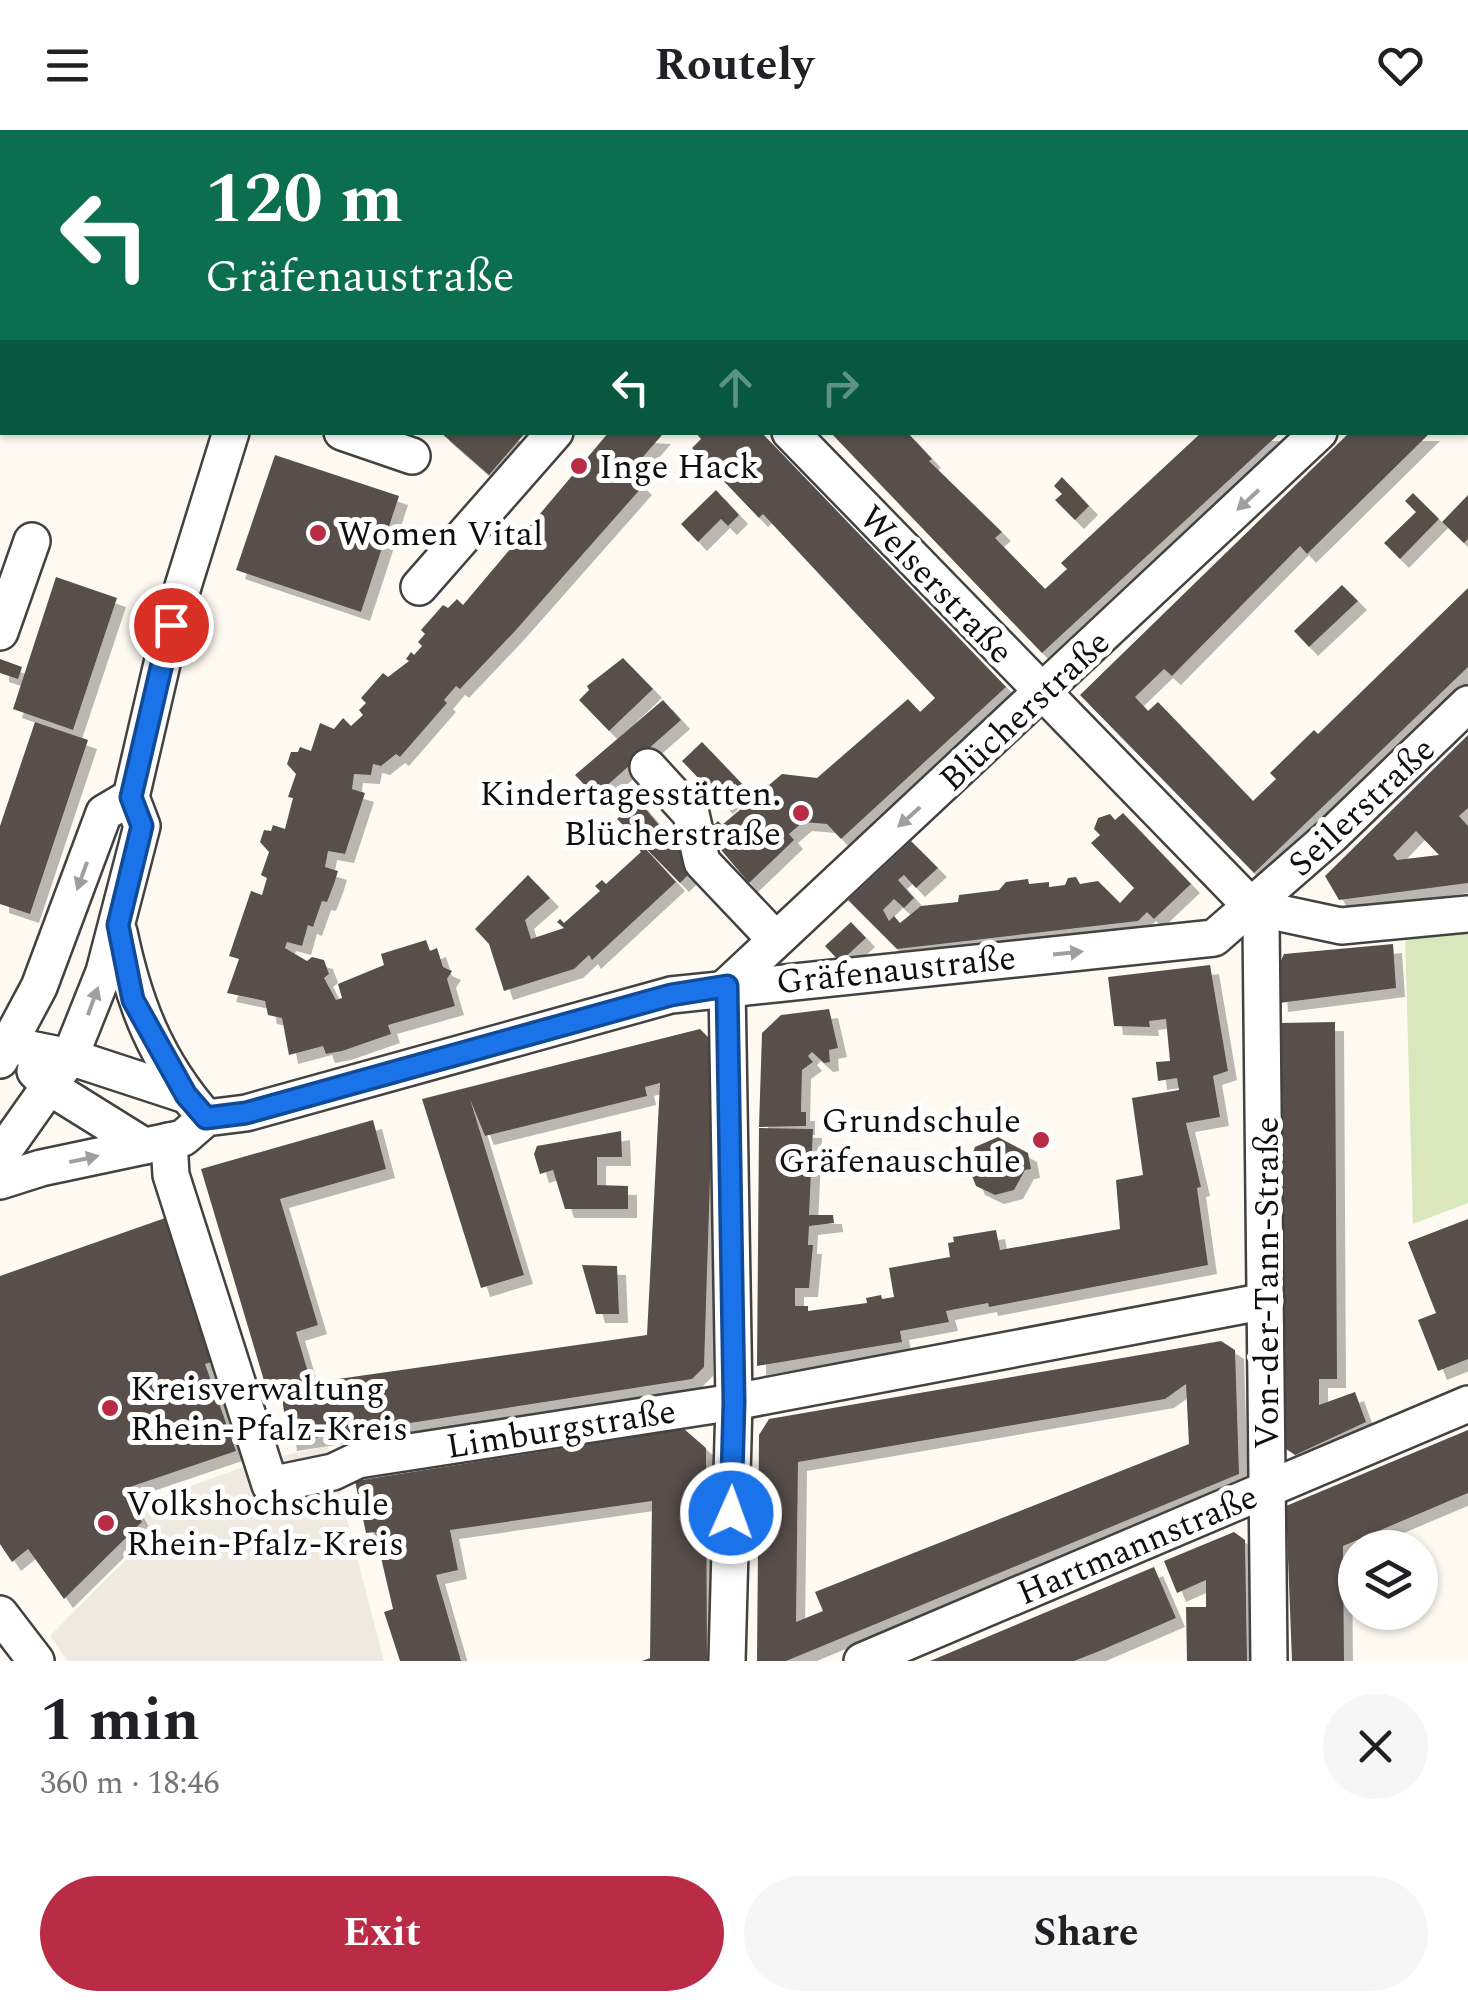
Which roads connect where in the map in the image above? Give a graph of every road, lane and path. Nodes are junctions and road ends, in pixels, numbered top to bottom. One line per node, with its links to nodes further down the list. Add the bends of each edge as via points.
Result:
1 (230, 435): 13 (street, via 171,625)
2 (351, 435): 6 (street)
3 (551, 435): 8 (street)
4 (793, 435): 10 (street, Welserstraße)
5 (1316, 435): 10 (street, Blücherstraße, one-way to 10)
6 (412, 456)
7 (32, 541): 9 (street)
8 (420, 587)
9 (0, 632)
10 (1043, 694): 14 (street, Welserstraße); 17 (street, Blücherstraße, one-way to 17)
11 (1468, 704): 14 (street, Seilerstraße)
12 (648, 767): 17 (street, via 692,814 702,862)
13 (131, 797): 16 (street, via 142,826); 19 (street, one-way to 19, via 104,813 62,934)
14 (1252, 907): 15 (street, via 1341,926); 18 (street, Gräfenaustraße, one-way to 14, via 1214,938); 26 (street, Von-der-Tann-Straße, via 1264,944)
15 (1468, 914)
16 (118, 925): 20 (street, one-way to 16); 22 (street, via 133,1000)
17 (775, 939): 18 (street, Blücherstraße)
18 (727, 986): 22 (street, Gräfenaustraße, via 671,995 246,1113); 27 (street)
19 (5, 1053): 20 (street, Gräfenaustraße); 21 (street)
20 (70, 1056): 21 (street); 22 (street, Gräfenaustraße)
21 (51, 1088): 23 (street); 24 (street)
22 (196, 1106): 23 (street, Gräfenaustraße, via 183,1138)
23 (157, 1144): 25 (street, Gräfenaustraße, one-way to 23); 27 (street, Limburgstraße, via 270,1485 356,1463)
24 (0, 1156)
25 (0, 1181)
26 (1266, 1301): 27 (street, Limburgstraße); 29 (street, Von-der-Tann-Straße)
27 (734, 1402): 32 (street)
28 (1468, 1404): 29 (street, Hartmannstraße)
29 (1268, 1489): 33 (street, Hartmannstraße); 34 (street, Von-der-Tann-Straße)
30 (0, 1614): 31 (street)
31 (36, 1661)
32 (727, 1661)
33 (862, 1661)
34 (1269, 1661)

